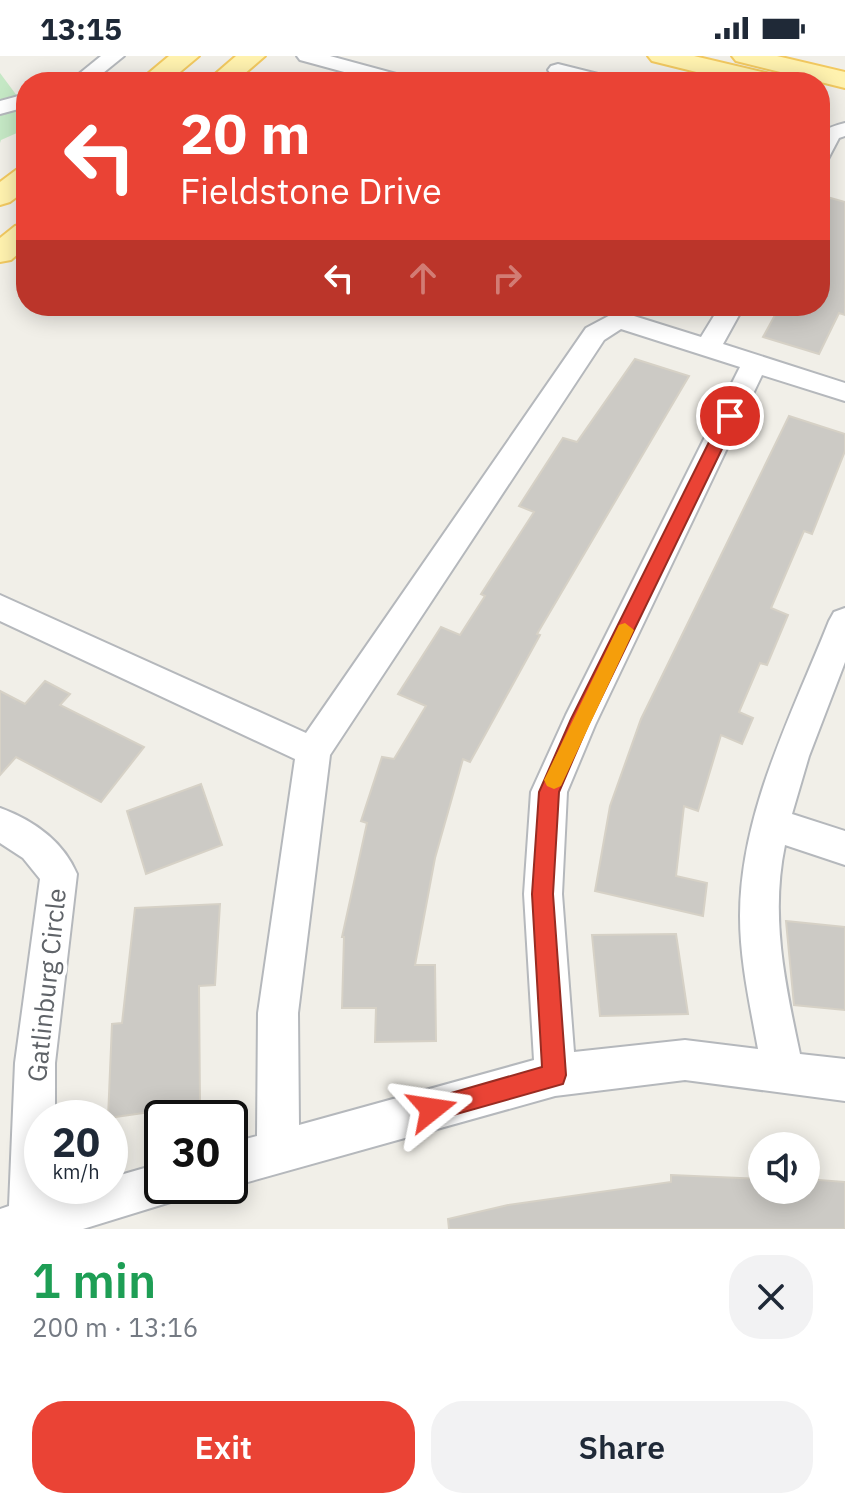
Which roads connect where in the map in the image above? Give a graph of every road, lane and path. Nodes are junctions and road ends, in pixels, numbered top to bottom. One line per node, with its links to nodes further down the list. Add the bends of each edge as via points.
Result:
1 (114, 56): 8 (street)
2 (186, 56): 9 (main road)
3 (252, 56): 10 (main road)
4 (307, 56): 7 (street)
5 (661, 56): 6 (main road)
6 (764, 64): 13 (main road)
7 (342, 65): 11 (street); 12 (street)
8 (92, 72)
9 (164, 72)
10 (232, 72)
11 (334, 72)
12 (368, 72)
13 (804, 72)
14 (16, 184): 15 (main road)
15 (0, 196)
16 (726, 316): 17 (street)
17 (707, 349): 18 (street); 22 (street, via 618,319 595,334)
18 (754, 365): 19 (street); 27 (street, via 549,792 543,894)
19 (845, 392)
20 (0, 607): 22 (street)
21 (845, 621): 24 (street)
22 (313, 751): 29 (street, via 278,1013)
23 (0, 824): 32 (street, Gatlinburg Circle, via 36,846 59,874)
24 (771, 824): 25 (street); 26 (street, via 758,898 764,974)
25 (845, 848)
26 (783, 1073): 27 (street, via 685,1060); 28 (street)
27 (555, 1075): 29 (street)
28 (845, 1080)
29 (278, 1151): 30 (street)
30 (248, 1160)
31 (144, 1190): 32 (street)
32 (18, 1226)

